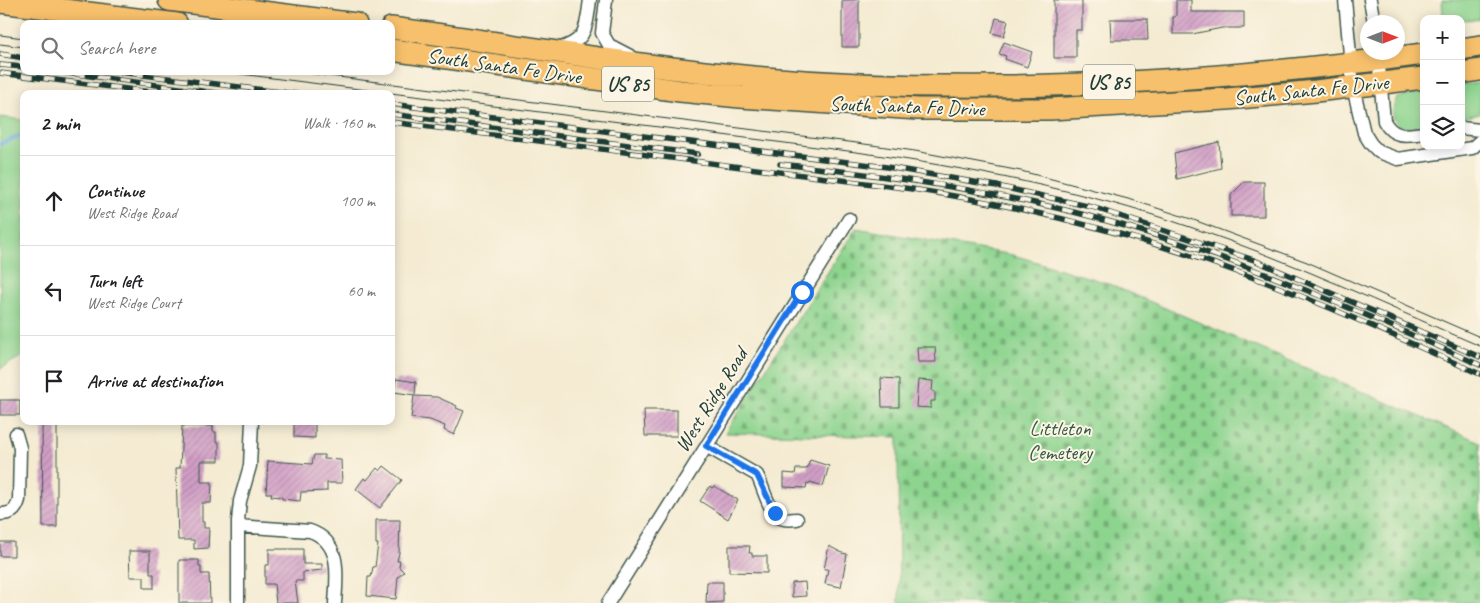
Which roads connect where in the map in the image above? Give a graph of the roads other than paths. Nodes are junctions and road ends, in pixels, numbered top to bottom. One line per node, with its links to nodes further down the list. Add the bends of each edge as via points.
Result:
1 (169, 0): 9 (highway)
2 (590, 0): 14 (street, via 586,31 570,46)
3 (606, 0): 20 (street, via 602,32 609,46)
4 (1345, 0): 19 (street)
5 (1370, 0): 7 (street)
6 (0, 2): 8 (highway)
7 (1373, 15)
8 (145, 20)
9 (325, 20)
10 (395, 29): 14 (highway, South Santa Fe Drive / US 85)
11 (1480, 46): 12 (highway)
12 (1465, 48)
13 (395, 51): 25 (highway, South Santa Fe Drive / US 85, via 740,98 918,109 1076,108)
14 (550, 51): 20 (highway, South Santa Fe Drive / US 85)
15 (1420, 54): 16 (highway, South Santa Fe Drive / US 85)
16 (1405, 55)
17 (1363, 60): 19 (highway, South Santa Fe Drive / US 85)
18 (1379, 60): 24 (street)
19 (1351, 63): 20 (highway, South Santa Fe Drive / US 85, via 1226,75 1018,86 850,83 742,76); 25 (street)
20 (646, 64)
21 (1480, 70): 22 (highway)
22 (1465, 72)
23 (1420, 79): 24 (highway, South Santa Fe Drive / US 85)
24 (1381, 84): 25 (highway, South Santa Fe Drive / US 85); 28 (street, via 1384,121 1388,129 1402,135)
25 (1353, 87): 29 (street, via 1364,133 1379,152 1389,157 1398,159 1472,148)
26 (1465, 128): 27 (street)
27 (1480, 130)
28 (1420, 133)
29 (1480, 141)
30 (849, 219): 33 (street, West Ridge Road)
31 (252, 425): 36 (street, via 250,466 240,500)
32 (16, 434): 34 (street, via 20,448 19,500 13,512)
33 (706, 446): 35 (street, via 757,475 770,506 778,516); 39 (street, West Ridge Road)
34 (0, 514)
35 (797, 519)
36 (238, 526): 37 (street); 38 (street, via 310,531 321,535 335,556)
37 (238, 603)
38 (335, 603)
39 (608, 603)

